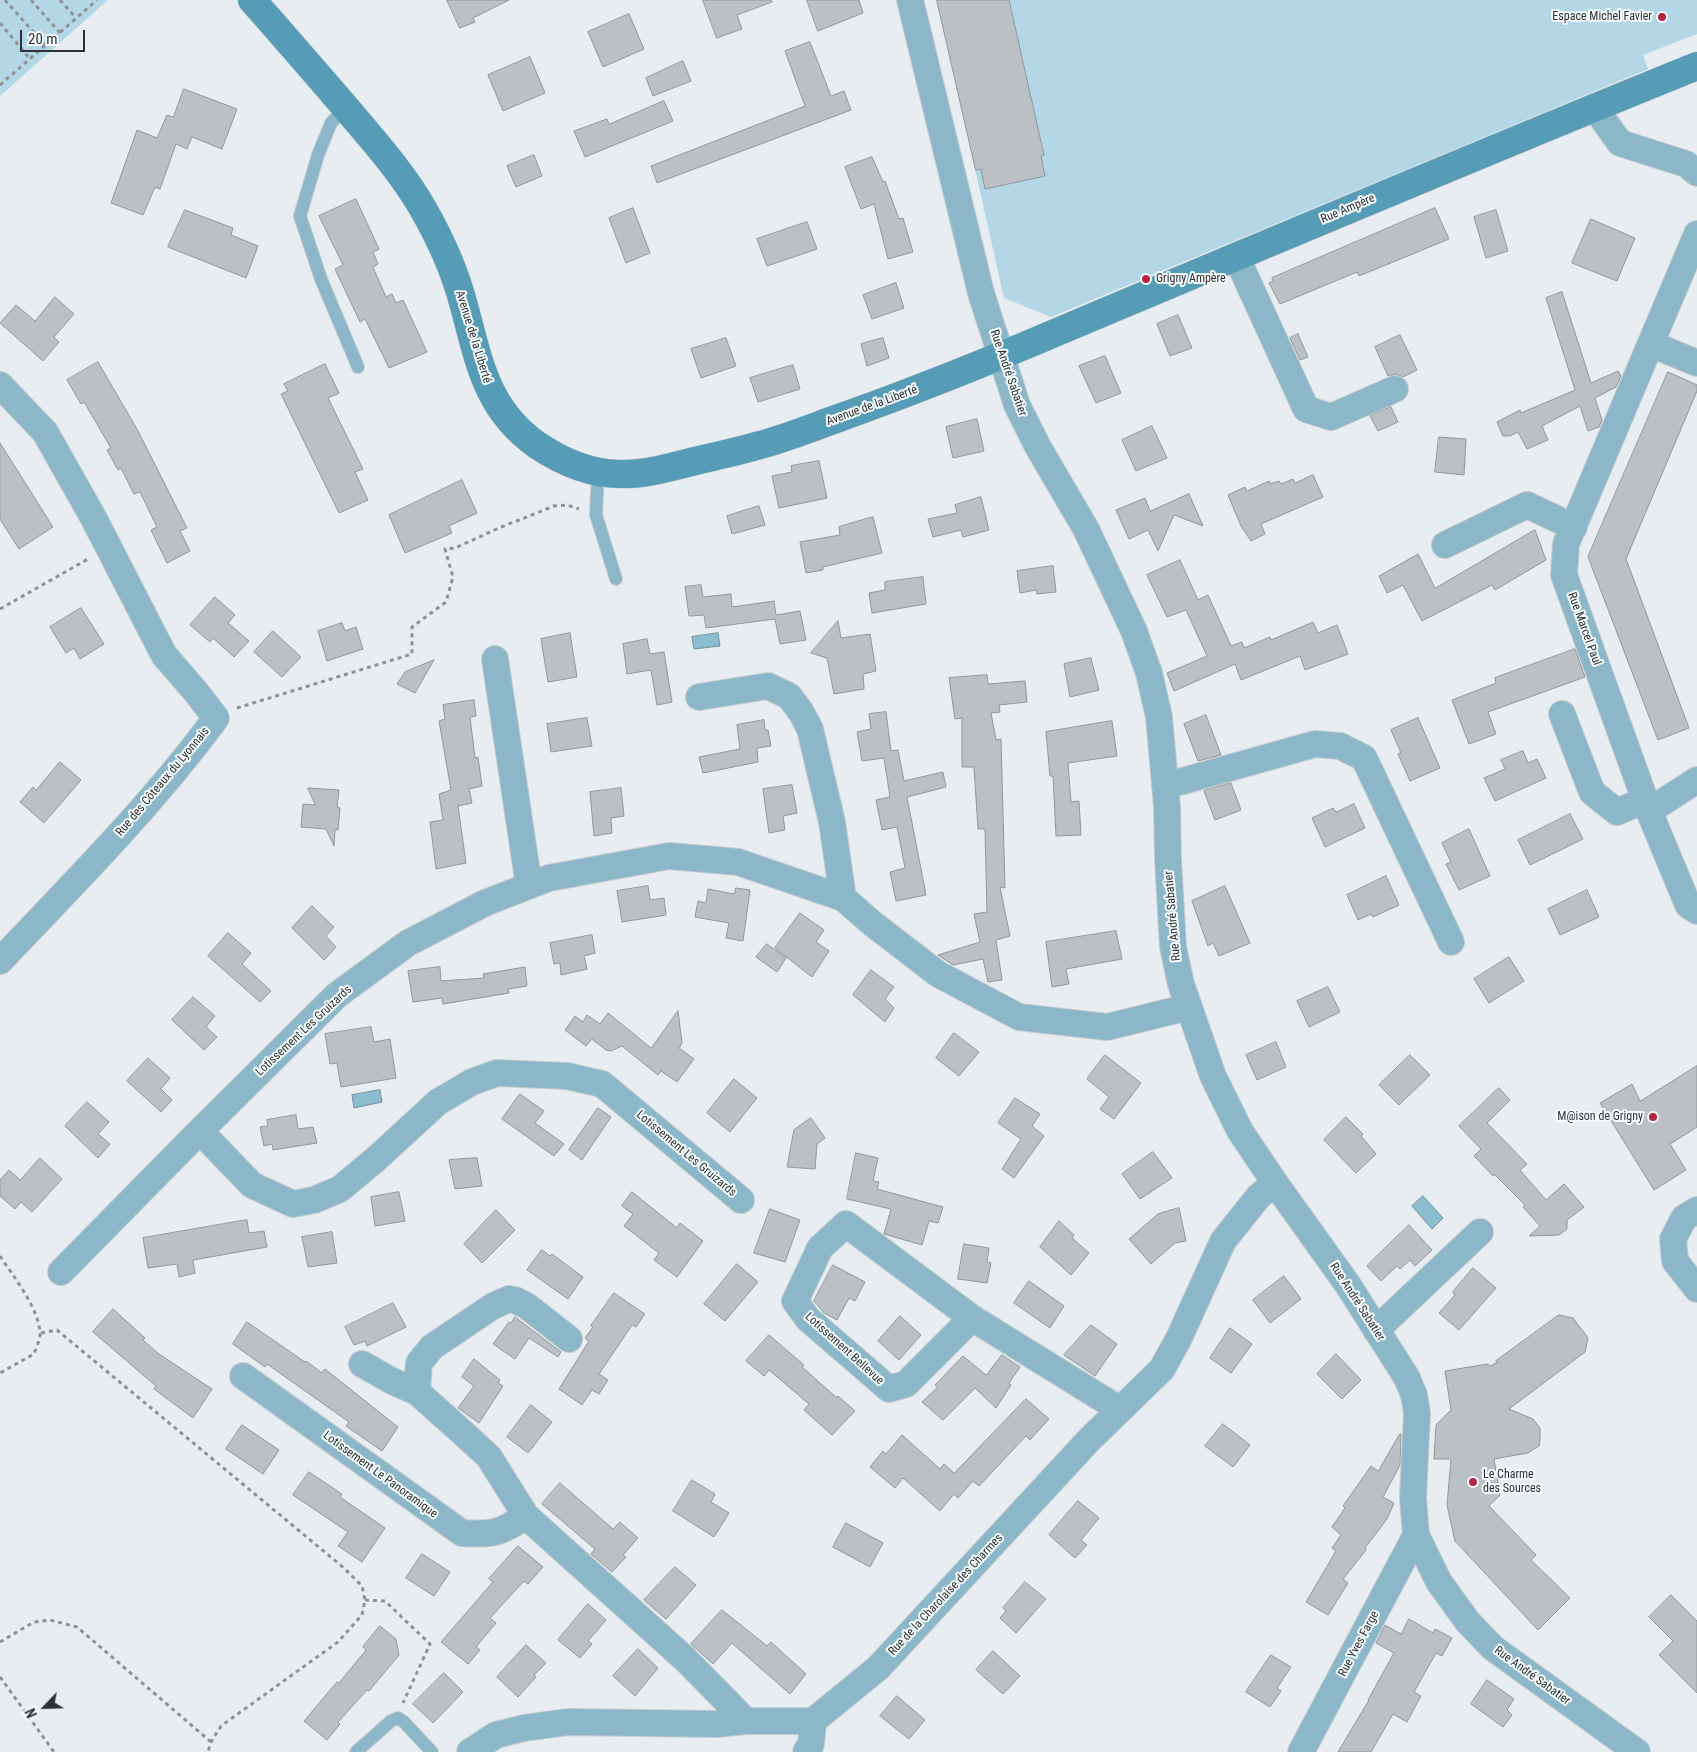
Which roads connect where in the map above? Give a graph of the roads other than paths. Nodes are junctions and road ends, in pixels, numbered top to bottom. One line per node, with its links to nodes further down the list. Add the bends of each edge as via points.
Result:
1 (252, 0): 4 (street, Avenue de la Liberté)
2 (910, 0): 10 (street, Rue André Sabatier, via 982,293)
3 (1697, 66): 5 (street, Rue Ampère)
4 (346, 107): 12 (lane, via 331,123 300,216 321,279); 15 (street, Avenue de la Liberté, via 404,179 442,243 462,298 480,368 488,389 502,410 536,444 576,466)
5 (1594, 107): 6 (street, via 1620,143 1686,164); 8 (street, Rue Ampère)
6 (1697, 173)
7 (1695, 246): 9 (street, Rue Marcel Paul)
8 (1236, 256): 10 (street, Rue Ampère); 14 (street, via 1306,409 1331,417)
9 (1651, 344): 11 (street); 16 (street, Rue Marcel Paul)
10 (1001, 356): 15 (street, Avenue de la Liberté, via 762,445 642,473); 23 (street, Rue André Sabatier, via 1017,405 1086,529 1134,631 1149,673 1159,716)
11 (1697, 363)
12 (358, 367)
13 (0, 385): 29 (street, Rue des Côteaux du Lyonnais, via 45,432 164,655 216,718 193,749 104,850)
14 (1395, 389)
15 (598, 472): 18 (lane, via 596,515)
16 (1574, 527): 17 (street, via 1527,505); 24 (street, Rue Marcel Paul, via 1566,544 1564,575)
17 (1445, 546)
18 (616, 579)
19 (495, 659): 25 (street)
20 (699, 697): 26 (street, via 768,686 789,696 801,712 810,730 832,822)
21 (1562, 714): 24 (street, via 1592,792 1617,812)
22 (1697, 780): 24 (street)
23 (1165, 786): 28 (street, via 1314,744 1340,746 1364,758); 30 (street, Rue André Sabatier, via 1173,947)
24 (1647, 805): 27 (street, Rue Marcel Paul, via 1688,904)
25 (529, 886): 26 (street, Lotissement Les Gruizards, via 549,878 669,856 738,862); 31 (street, Lotissement Les Gruizards, via 485,903 408,943 345,989)
26 (843, 898): 30 (street, Lotissement Les Gruizards, via 938,974 1019,1017 1107,1027)
27 (1697, 910)
28 (1450, 942)
29 (0, 962)
30 (1189, 1007): 32 (street, Rue André Sabatier, via 1213,1076 1240,1131)
31 (200, 1131): 33 (street, Lotissement Les Gruizards, via 252,1185 293,1204 314,1200 340,1189 438,1102 472,1082 497,1074 567,1076 602,1084); 36 (street, Lotissement Les Gruizards)
32 (1275, 1183): 39 (street, Rue André Sabatier); 44 (street, Rue de la Charolaise des Charmes, via 1259,1196 1223,1241 1162,1369)
33 (741, 1200)
34 (1697, 1210): 37 (street, via 1684,1218 1674,1240 1675,1261)
35 (1480, 1232): 39 (street)
36 (62, 1272)
37 (1697, 1288)
38 (972, 1318): 38 (street, Lotissement Bellevue, via 846,1224 820,1248 795,1301 808,1319 889,1389 906,1384); 44 (street, Lotissement Bellevue)
39 (1376, 1330): 46 (street, Rue André Sabatier, via 1407,1378 1418,1413 1413,1498)
40 (569, 1339): 43 (street, via 527,1306 509,1299 493,1306 432,1347 419,1363)
41 (362, 1364): 43 (street)
42 (243, 1376): 45 (street, Lotissement Le Panoramique, via 462,1533 483,1535 504,1531)
43 (417, 1392): 45 (street, via 489,1457)
44 (1119, 1409): 48 (street, Rue de la Charolaise des Charmes, via 878,1668)
45 (526, 1516): 47 (street, via 685,1659)
46 (1416, 1535): 53 (street, Rue Yves Farge); 54 (street, Rue André Sabatier, via 1439,1582 1468,1622 1493,1648)
47 (746, 1721): 48 (street); 51 (street, via 716,1724 568,1722 496,1735)
48 (813, 1721): 52 (street, via 811,1744)
49 (356, 1752): 50 (lane, via 398,1718)
50 (432, 1752)
51 (470, 1752)
52 (806, 1752)
53 (1300, 1752)
54 (1637, 1752)

